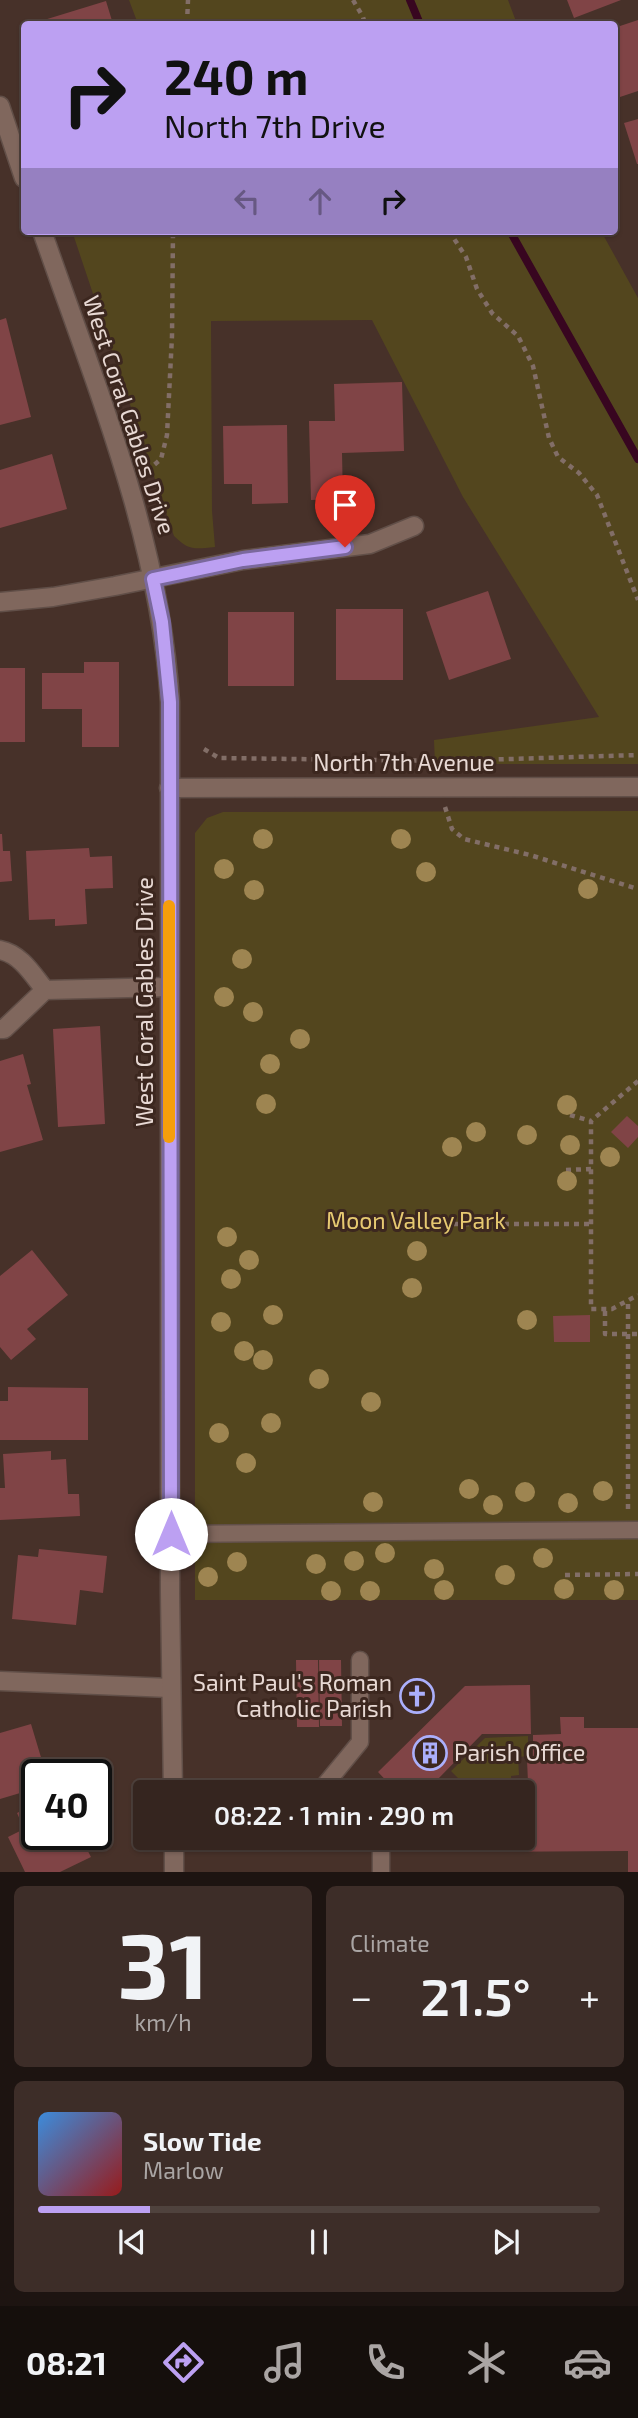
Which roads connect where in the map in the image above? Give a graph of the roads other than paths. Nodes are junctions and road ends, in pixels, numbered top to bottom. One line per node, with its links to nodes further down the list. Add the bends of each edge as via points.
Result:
1 (0, 106): 2 (street)
2 (21, 169)
3 (43, 235): 5 (street, West Coral Gables Drive, via 136,506)
4 (414, 526): 5 (street, via 370,544 243,560)
5 (153, 579): 6 (street); 8 (street, West Coral Gables Drive, via 168,664)
6 (0, 602)
7 (638, 787): 8 (street, North 7th Avenue)
8 (169, 788): 10 (street, West Coral Gables Drive)
9 (0, 950): 11 (street, via 20,959)
10 (169, 987): 11 (street); 14 (street, West Coral Gables Drive)
11 (46, 990): 12 (street)
12 (0, 1029)
13 (638, 1530): 14 (lane)
14 (171, 1534): 17 (street, West Coral Gables Drive)
15 (360, 1660): 19 (lane, via 360,1742)
16 (0, 1681): 17 (street)
17 (170, 1688): 18 (street, West Coral Gables Drive)
18 (173, 1780)
19 (334, 1780)
20 (174, 1850): 22 (street)
21 (381, 1850): 23 (lane)
22 (174, 1872)
23 (381, 1872)

